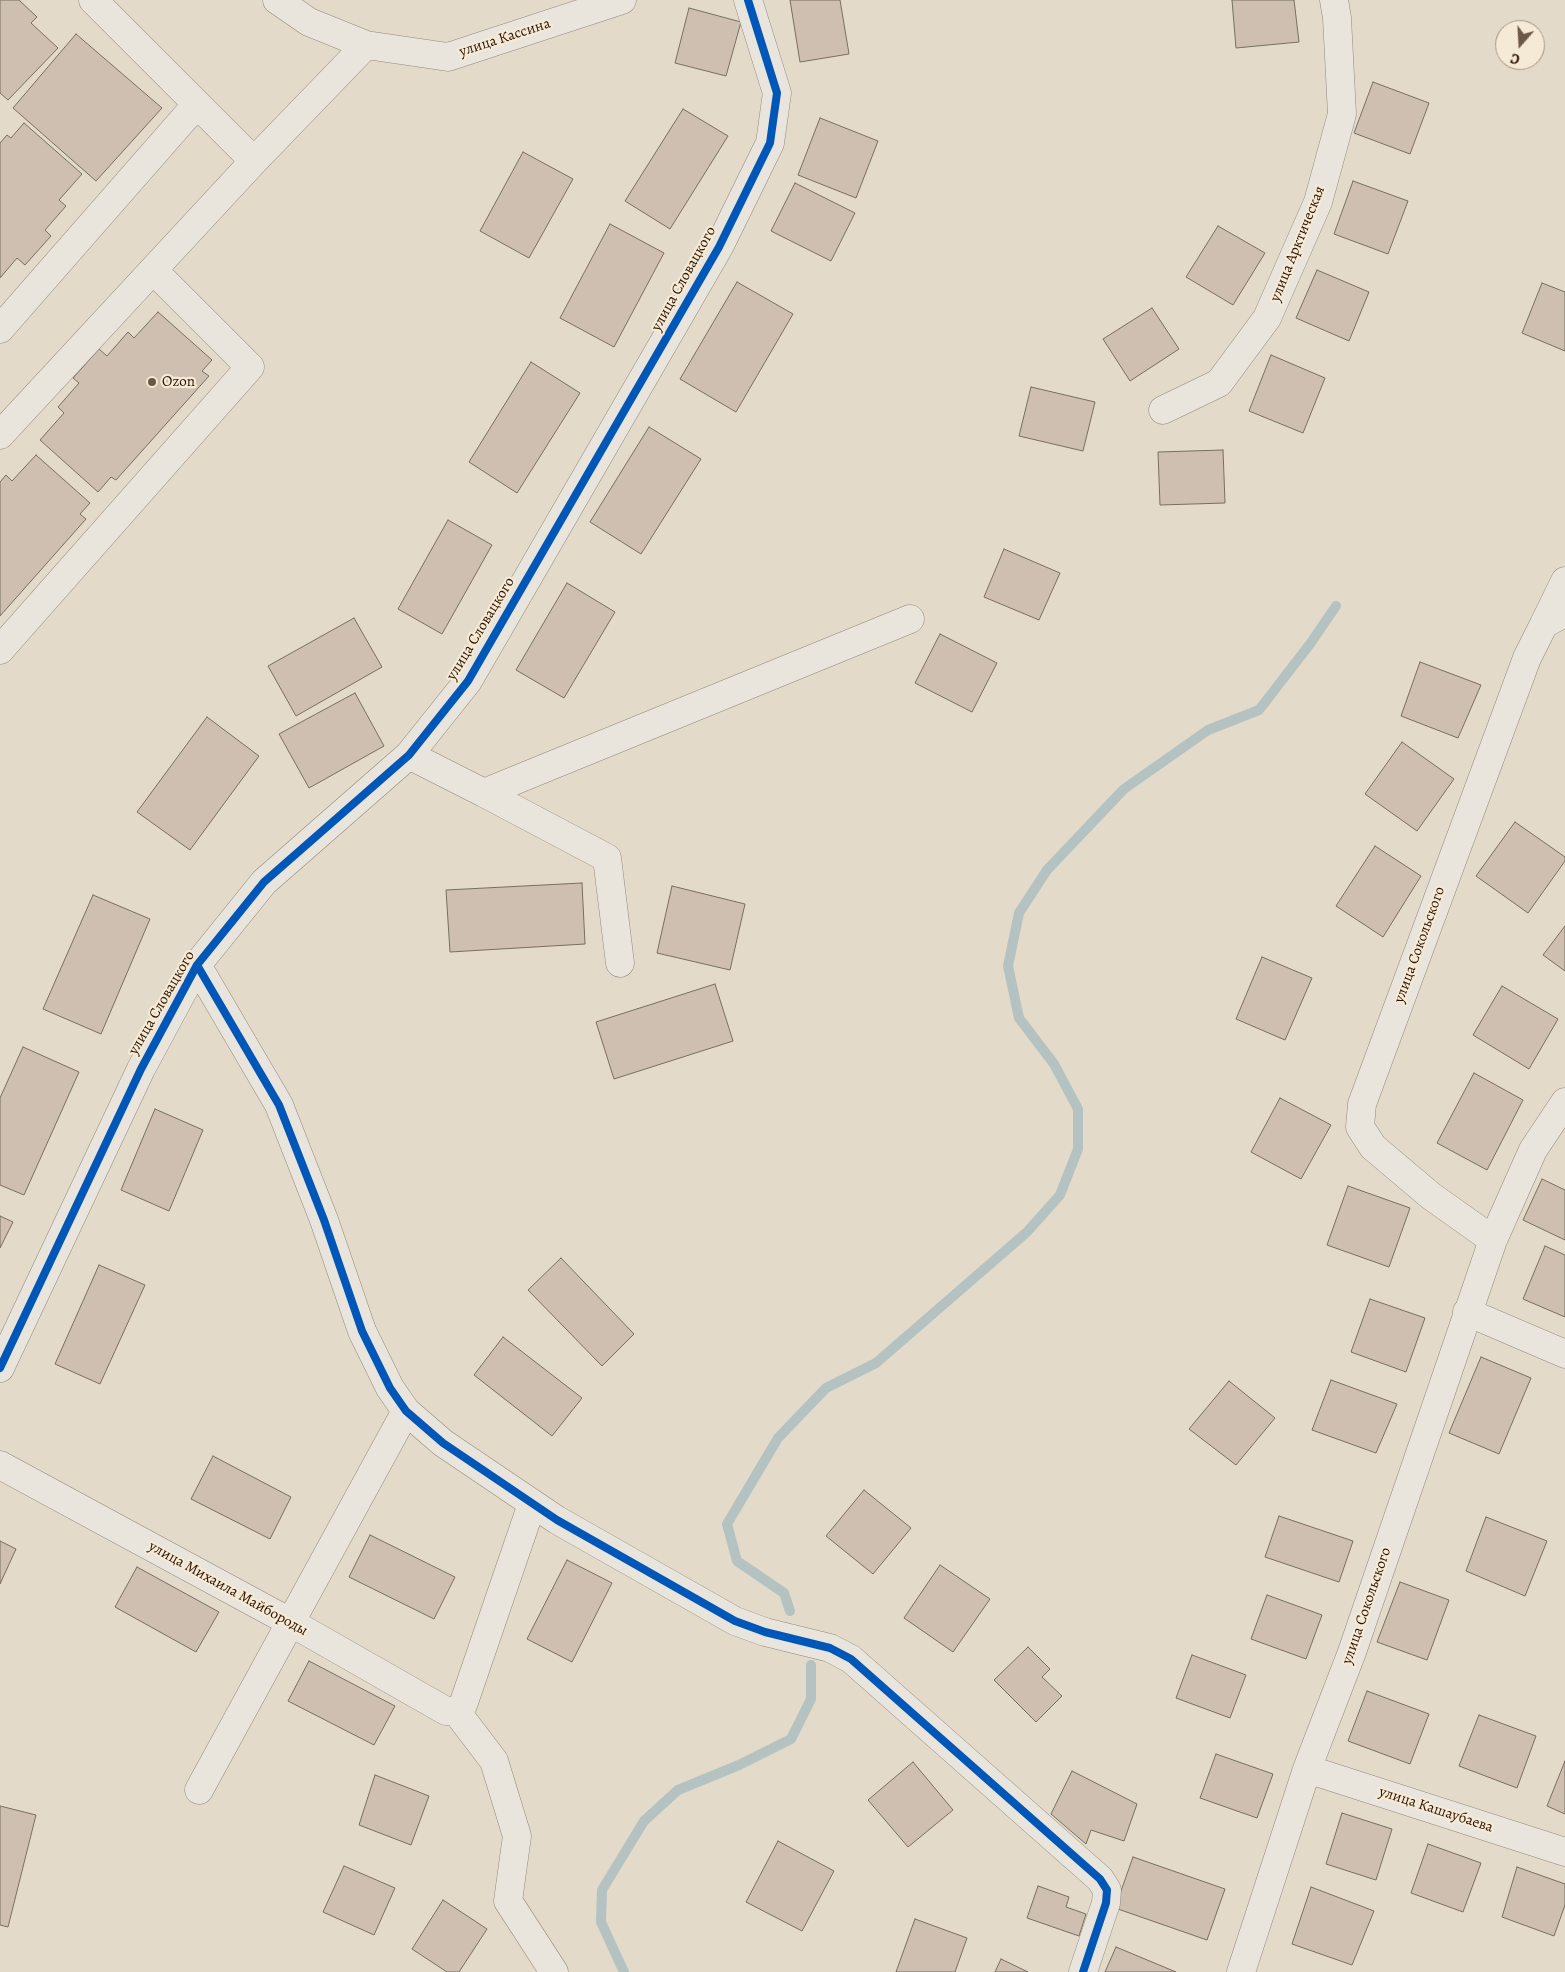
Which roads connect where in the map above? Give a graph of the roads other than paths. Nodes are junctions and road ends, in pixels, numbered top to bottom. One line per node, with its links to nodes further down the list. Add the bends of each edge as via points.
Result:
1 (93, 0): 7 (street)
2 (277, 0): 6 (street, улица Кассина, via 309,22)
3 (622, 0): 6 (street, улица Кассина, via 448,56)
4 (748, 0): 17 (street, улица Словацкого, via 777,93 770,143 720,247 468,681)
5 (1334, 0): 11 (street, улица Арктическая, via 1338,18 1342,114 1318,202 1267,318 1246,347 1219,382)
6 (366, 45): 8 (street)
7 (197, 104): 8 (street); 10 (street)
8 (254, 161): 9 (street)
9 (153, 270): 12 (street); 16 (street, via 250,366)
10 (0, 329)
11 (1163, 410)
12 (0, 435)
13 (1565, 581): 15 (street, улица Сокольского)
14 (910, 619): 18 (street)
15 (1554, 619): 22 (street, улица Сокольского, via 1527,658 1513,693 1365,1095 1360,1127 1373,1147 1431,1196)
16 (0, 650)
17 (409, 755): 18 (street); 20 (street, улица Словацкого, via 264,882)
18 (484, 793): 19 (street, via 607,858)
19 (620, 963)
20 (197, 964): 25 (street, улица Словацкого, via 141,1068); 26 (street, via 279,1105 324,1220 362,1331 390,1388)
21 (1565, 1102): 22 (street, улица Сокольского, via 1533,1150)
22 (1493, 1240): 23 (street, улица Сокольского)
23 (1467, 1312): 24 (street); 31 (street, улица Сокольского, via 1352,1652)
24 (1565, 1354)
25 (0, 1368)
26 (406, 1411): 28 (street, via 443,1443); 29 (street)
27 (0, 1464): 29 (street, улица Михаила Майбороды)
28 (532, 1504): 30 (street, via 463,1704); 35 (street, via 735,1621 830,1648 851,1659 1100,1878 1107,1890 1106,1903)
29 (290, 1622): 30 (street, улица Михаила Майбороды, via 446,1711); 32 (street)
30 (456, 1711): 34 (street, via 494,1761 517,1836 508,1901)
31 (1307, 1769): 33 (street, улица Кашаубаева); 36 (street, улица Сокольского)
32 (199, 1790)
33 (1565, 1852)
34 (554, 1972)
35 (1083, 1972)
36 (1241, 1972)

